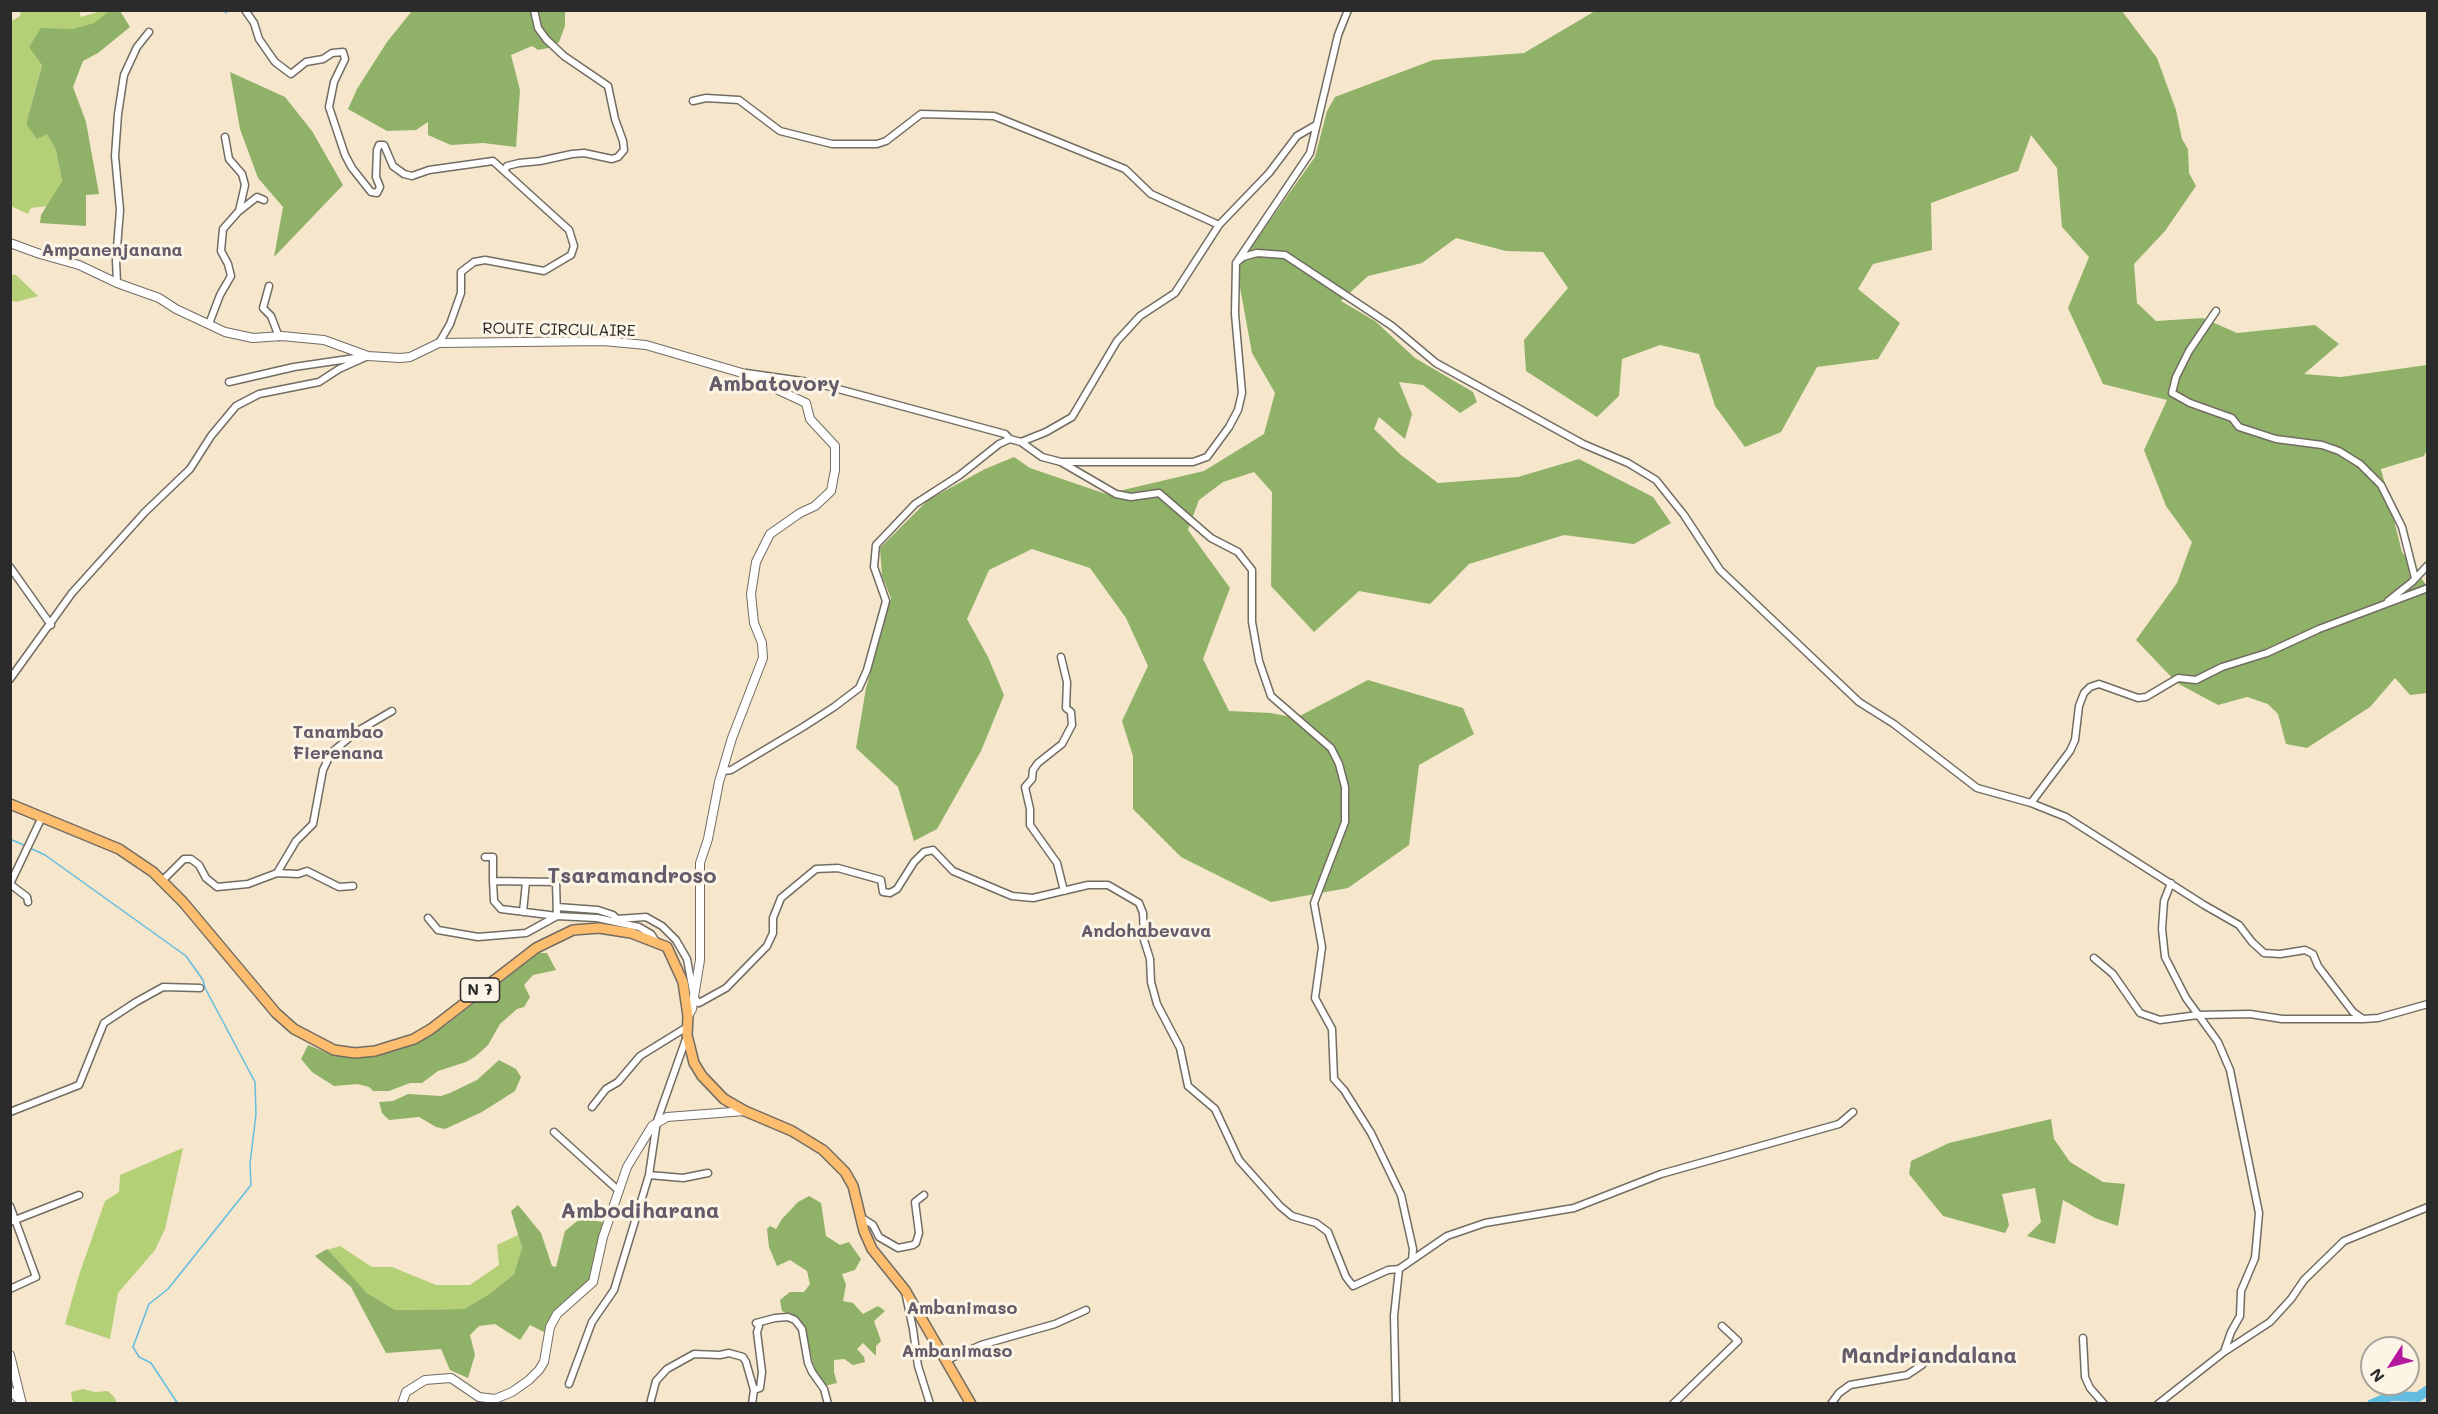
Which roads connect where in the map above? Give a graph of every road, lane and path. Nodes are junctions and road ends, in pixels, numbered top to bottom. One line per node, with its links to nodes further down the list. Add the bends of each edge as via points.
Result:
1 (245, 10): 8 (street, via 275,62 291,74 306,62 343,52 345,59 334,82 329,107 351,168 371,192 377,193 380,187 376,150 381,144 393,166 412,176 493,161)
2 (534, 10): 8 (street, via 538,28 546,39 609,86 624,150 612,159 572,154 507,166)
3 (1348, 10): 6 (street)
4 (149, 32): 14 (street, via 136,47 124,75 120,100 115,156 120,210)
5 (693, 100): 11 (street, via 739,100 780,131 832,144 886,141 921,114 994,116 1125,169 1151,194)
6 (1316, 125): 11 (street, via 1297,136 1269,173); 13 (street, via 1310,153)
7 (225, 137): 10 (street, via 229,159 242,174 245,185)
8 (504, 171): 19 (street, via 569,230 574,246 571,255 544,272 485,260 474,262 461,272 461,293)
9 (264, 200): 10 (street, via 257,198)
10 (238, 212): 17 (street, via 223,229 221,251 231,276)
11 (1219, 225): 24 (street, via 1175,293 1140,316 1117,341 1072,417)
12 (10, 243): 14 (street, ROUTE CIRCULAIRE, via 79,265)
13 (1236, 263): 25 (street, via 1234,314 1242,393 1238,410 1213,451 1193,462); 36 (street, via 1257,253 1285,255 1392,326 1436,363 1656,480 1720,570 1859,702 1977,788)
14 (117, 283): 17 (street, ROUTE CIRCULAIRE, via 159,298)
15 (269, 286): 18 (street, via 263,308 271,316)
16 (2216, 311): 28 (street, via 2189,351 2172,393 2232,418 2240,427 2276,440 2322,445 2360,464 2381,485 2402,527)
17 (209, 324): 18 (street, ROUTE CIRCULAIRE, via 253,338)
18 (279, 337): 20 (street, ROUTE CIRCULAIRE, via 324,340)
19 (439, 343): 20 (street, ROUTE CIRCULAIRE, via 410,357); 21 (street, ROUTE CIRCULAIRE, via 646,345)
20 (368, 356): 22 (street); 31 (street, via 319,382 259,394 236,406 190,469 99,562)
21 (742, 373): 23 (street, via 816,383 1005,434); 35 (street, ROUTE CIRCULAIRE, via 806,403 810,419 835,446 834,470 831,491 815,506 770,534 756,562 751,594 763,658 742,707)
22 (230, 382)
23 (1010, 439): 24 (street); 35 (street, via 915,504 876,545 874,567 886,601 859,688 803,727)
24 (1020, 442): 25 (street, via 1042,457)
25 (1061, 462): 76 (street, via 1116,494 1159,494 1211,538 1238,552 1252,570 1252,622 1271,696 1331,748 1339,764 1345,787 1345,822 1314,903 1322,947 1316,998 1332,1029 1334,1079 1371,1133 1401,1195)
26 (2427, 565): 28 (street)
27 (10, 567): 31 (street)
28 (2415, 578): 30 (street)
29 (2427, 588): 30 (street)
30 (2385, 603): 36 (street, via 2196,680 2178,678 2146,697 2138,698 2098,684 2090,687 2079,706 2070,751)
31 (51, 625): 33 (street)
32 (1061, 657): 47 (street, via 1067,682 1066,708 1071,712 1072,725 1062,744 1038,763 1025,787 1030,825 1057,863)
33 (10, 679)
34 (392, 711): 40 (street, via 356,732 331,753 323,770 313,824 296,841)
35 (724, 771): 56 (street, via 700,863 702,943)
36 (2031, 802): 44 (street, via 2066,818)
37 (10, 804): 38 (main road, N 7)
38 (42, 817): 41 (main road, N 7, via 119,849); 45 (street)
39 (485, 857): 42 (street, via 493,857)
40 (277, 873): 41 (street, via 248,884 217,887 199,865 184,859); 46 (street, via 308,871 339,887)
41 (162, 880): 53 (main road, N 7, via 283,1020 314,1041 334,1050 355,1053 414,1039 519,960 573,930 617,931)
42 (493, 881): 43 (street); 50 (street, via 497,907)
43 (526, 882): 49 (street, via 556,882); 50 (street)
44 (2170, 883): 58 (street, via 2162,929 2165,957); 59 (street, via 2239,925 2264,953 2305,950 2313,954 2353,1012)
45 (10, 884): 48 (street)
46 (353, 886)
47 (1064, 891): 56 (street, via 1033,898 1012,896 953,871 933,850 924,852 890,893 883,892 881,880 838,868 816,868 781,898 767,946 737,978 699,1003); 77 (street, via 1108,885 1139,903 1156,1004 1180,1048 1188,1086 1215,1109 1239,1160 1257,1183 1292,1216 1316,1223 1328,1232 1353,1286)
48 (28, 902)
49 (557, 907): 51 (street); 56 (street, via 598,910 617,918 646,917 662,926 687,959)
50 (523, 912): 51 (street)
51 (557, 916): 52 (street, via 526,933 478,937 438,930); 53 (street, via 597,918 639,927)
52 (428, 918)
53 (657, 943): 56 (main road, N 7, via 667,947)
54 (2094, 958): 58 (street, via 2113,974 2140,1013 2160,1020)
55 (201, 988): 63 (street, via 163,987 136,1002 104,1023 79,1085)
56 (690, 997): 60 (main road, N 7)
57 (2427, 1004): 59 (street)
58 (2198, 1016): 59 (street); 83 (street, via 2218,1042 2230,1070 2259,1213 2255,1258 2241,1291 2240,1316)
59 (2363, 1019)
60 (687, 1031): 61 (street, via 640,1056); 62 (main road, N 7, via 694,1063 702,1076 724,1099); 65 (street)
61 (591, 1107)
62 (745, 1111): 65 (street); 74 (main road, N 7, via 792,1131 838,1163 853,1186)
63 (10, 1112)
64 (1853, 1112): 76 (street, via 1839,1124 1661,1174 1574,1208 1485,1223 1447,1236)
65 (657, 1121): 68 (street); 69 (street, via 634,1154)
66 (554, 1132): 69 (street)
67 (708, 1173): 68 (street, via 682,1178)
68 (649, 1175): 88 (street, via 614,1290 592,1322)
69 (619, 1191): 92 (street, via 593,1282 563,1306 553,1320 544,1362 529,1380 502,1398 488,1399 456,1381 425,1380 406,1392)
70 (79, 1195): 75 (street)
71 (924, 1195): 74 (street, via 915,1202 919,1233 912,1245 898,1248 879,1237 873,1225)
72 (10, 1206): 75 (street)
73 (2427, 1207): 83 (street, via 2344,1241 2304,1280 2270,1322)
74 (861, 1218): 79 (main road, N 7, via 872,1249)
75 (13, 1221): 78 (street, via 36,1277)
76 (1412, 1260): 77 (street)
77 (1399, 1269): 98 (street, via 1394,1316)
78 (10, 1289)
79 (905, 1290): 86 (main road, N 7); 96 (street, via 918,1365)
80 (1086, 1310): 86 (street)
81 (1722, 1326): 99 (street, via 1738,1341)
82 (2083, 1338): 101 (street, via 2085,1377)
83 (2224, 1352): 102 (street)
84 (10, 1354): 87 (street)
85 (1927, 1356): 100 (street, via 1907,1376 1850,1385)
86 (947, 1360): 97 (main road, N 7)
87 (12, 1365): 91 (street)
88 (569, 1384)
89 (754, 1390): 93 (street, via 743,1357 729,1353 694,1354 663,1372 656,1381); 94 (street); 95 (street, via 760,1388 762,1372 756,1323 788,1317 802,1329 808,1363)
90 (10, 1391): 91 (street)
91 (22, 1403)
92 (402, 1404)
93 (650, 1404)
94 (752, 1404)
95 (828, 1404)
96 (930, 1404)
97 (971, 1404)
98 (1396, 1404)
99 (1673, 1404)
100 (1831, 1404)
101 (2104, 1404)
102 (2158, 1404)

